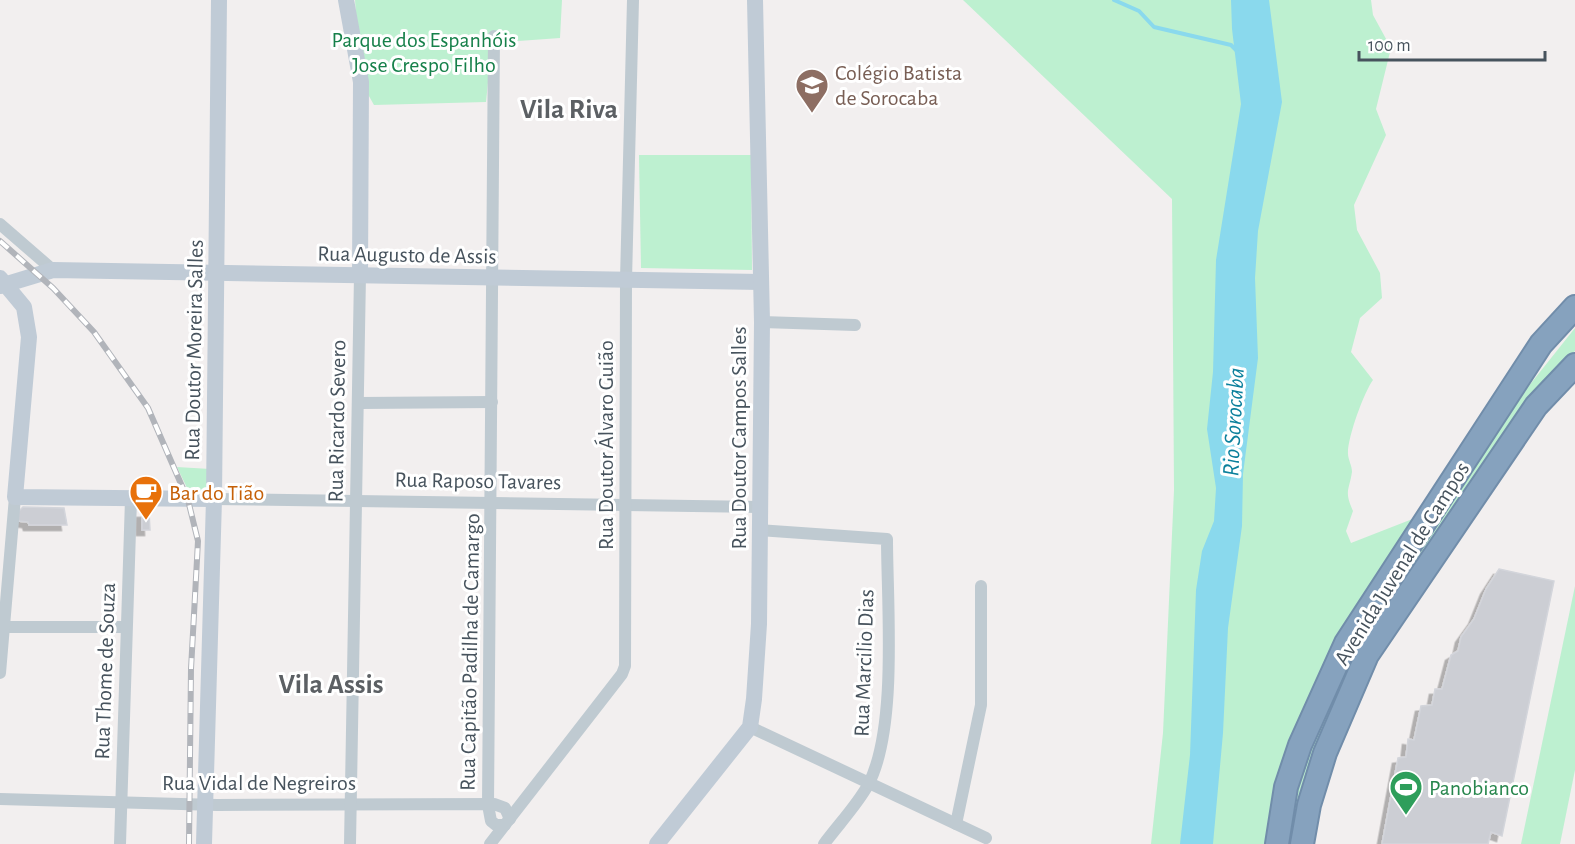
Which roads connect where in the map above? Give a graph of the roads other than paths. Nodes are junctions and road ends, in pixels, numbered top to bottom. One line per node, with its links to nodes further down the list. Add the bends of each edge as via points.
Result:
1 (219, 0): 8 (main road, Rua Doutor Moreira Salles)
2 (346, 0): 9 (main road, Rua Ricardo Severo, via 361,82)
3 (633, 0): 11 (street, Rua Doutor Álvaro Guião)
4 (755, 0): 13 (main road, Rua Doutor Campos Salles)
5 (494, 36): 10 (street, Rua Capitão Padilha de Camargo)
6 (0, 224): 7 (street)
7 (53, 270): 8 (main road, Rua Augusto de Assis); 12 (main road, Rua Augusto de Assis)
8 (218, 273): 9 (main road, Rua Augusto de Assis); 22 (main road, Rua Doutor Moreira Salles)
9 (360, 275): 10 (main road, Rua Augusto de Assis); 19 (street, Rua Ricardo Severo)
10 (493, 277): 11 (main road, Rua Augusto de Assis); 18 (street, Rua Capitão Padilha de Camargo)
11 (626, 279): 13 (main road, Rua Augusto de Assis); 26 (street, Rua Doutor Álvaro Guião)
12 (2, 282): 20 (main road, via 24,307 29,337)
13 (761, 282): 15 (main road, Rua Doutor Campos Salles)
14 (1570, 314): 50 (highway, Avenida Juvenal de Campos, via 1541,344 1346,643 1300,745 1286,787)
15 (762, 322): 16 (street); 27 (main road, Rua Doutor Campos Salles)
16 (855, 325)
17 (1575, 365): 51 (highway, Avenida Juvenal de Campos, via 1536,406 1367,655 1325,753)
18 (492, 402): 19 (street); 25 (street, Rua Capitão Padilha de Camargo)
19 (360, 403): 24 (street, Rua Ricardo Severo)
20 (15, 497): 21 (main road, Rua Raposo Tavares); 31 (street)
21 (130, 499): 23 (main road, Rua Raposo Tavares); 32 (street, Rua Thome de Souza)
22 (214, 499): 23 (main road, Rua Raposo Tavares); 24 (street, Rua Raposo Tavares); 28 (main road, Rua Doutor Moreira Salles)
23 (195, 500): 28 (main road, via 206,506)
24 (357, 500): 25 (street, Rua Raposo Tavares); 39 (street, Rua Ricardo Severo)
25 (491, 502): 26 (street, Rua Raposo Tavares); 40 (street, Rua Capitão Padilha de Camargo)
26 (625, 505): 27 (street, Rua Raposo Tavares); 41 (street, Rua Doutor Álvaro Guião, via 625,666)
27 (760, 507): 29 (main road, Rua Doutor Campos Salles)
28 (214, 521): 38 (main road, Rua Doutor Moreira Salles)
29 (760, 530): 34 (main road, Rua Doutor Campos Salles, via 759,624); 35 (street, Rua Marcilio Dias, via 887,538 886,712 880,751)
30 (981, 586): 42 (street, via 981,705)
31 (2, 627): 32 (street); 33 (street)
32 (125, 627): 37 (street, Rua Thome de Souza)
33 (0, 673)
34 (750, 726): 35 (street); 48 (main road)
35 (868, 784): 42 (street); 49 (street, Rua Marcilio Dias)
36 (0, 799): 37 (street, Rua Vidal de Negreiros)
37 (121, 802): 38 (street, Rua Vidal de Negreiros); 44 (street, Rua Thome de Souza)
38 (204, 804): 39 (street, Rua Vidal de Negreiros); 45 (main road, Rua Doutor Moreira Salles)
39 (350, 804): 40 (street, Rua Vidal de Negreiros); 46 (street, Rua Ricardo Severo)
40 (488, 804): 41 (street, Rua Capitão Padilha de Camargo, via 491,821 496,825)
41 (507, 822): 47 (street, Rua Doutor Álvaro Guião)
42 (956, 824): 43 (street)
43 (986, 838)
44 (120, 844)
45 (204, 844)
46 (350, 844)
47 (490, 844)
48 (658, 844)
49 (824, 844)
50 (1277, 844)
51 (1302, 844)

